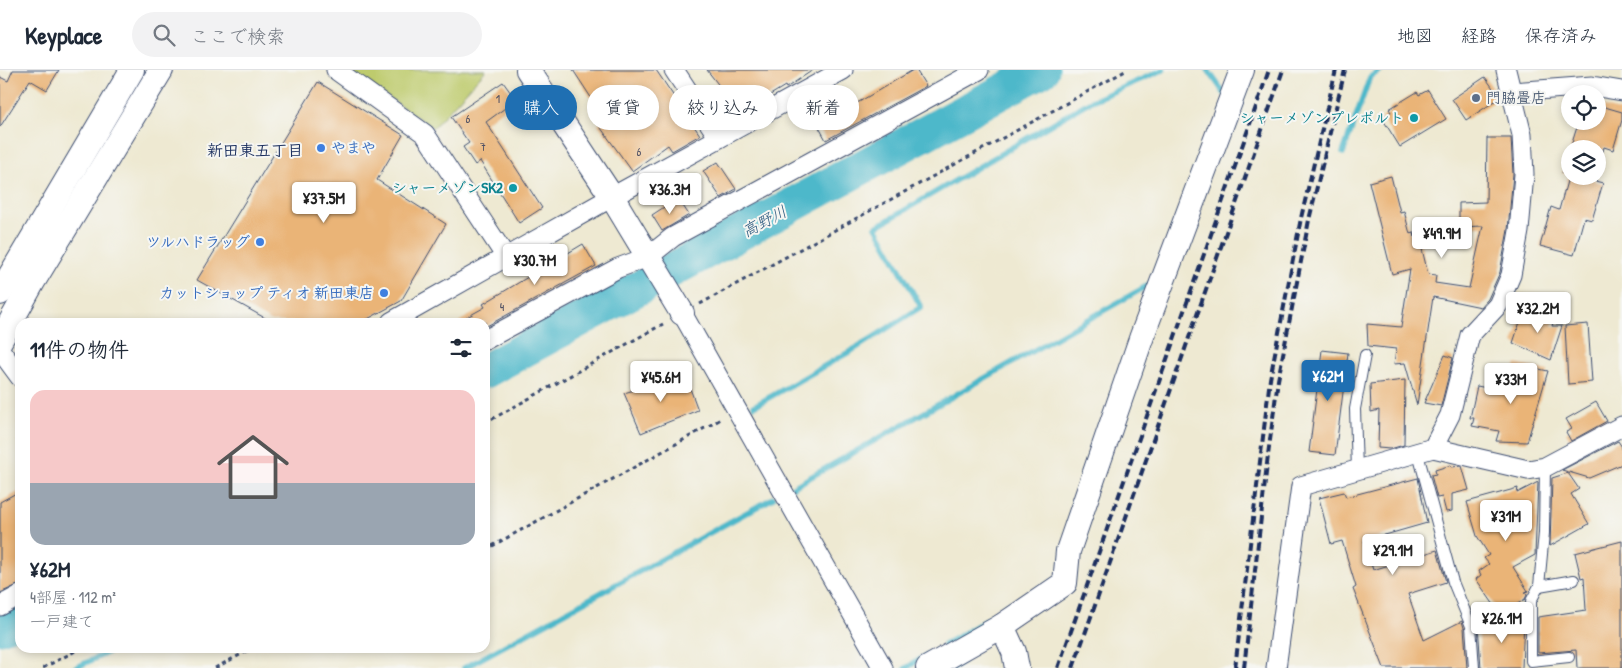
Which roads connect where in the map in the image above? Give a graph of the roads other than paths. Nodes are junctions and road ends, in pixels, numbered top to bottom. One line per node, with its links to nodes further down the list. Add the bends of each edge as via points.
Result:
1 (132, 70): 17 (street)
2 (161, 70): 21 (street)
3 (336, 70): 15 (street, via 425,134)
4 (528, 70): 14 (street)
5 (674, 70): 13 (street)
6 (843, 70): 10 (street)
7 (979, 70): 16 (street, via 673,236)
8 (1242, 70): 33 (street, via 1142,336 1080,513 1068,551 1065,583)
9 (1506, 70): 12 (street)
10 (818, 76): 13 (street)
11 (1622, 91): 12 (street, via 1592,86)
12 (1511, 92): 26 (street, via 1522,136 1524,174 1511,275 1498,305 1470,335 1450,415)
13 (719, 138): 14 (street)
14 (612, 197): 15 (street); 16 (street)
15 (506, 257): 19 (street)
16 (650, 260): 18 (street); 20 (street, via 618,268)
17 (0, 293)
18 (681, 311): 36 (street)
19 (398, 318)
20 (490, 337)
21 (0, 341)
22 (0, 350): 24 (street)
23 (1365, 355): 28 (lane, via 1355,409)
24 (15, 371)
25 (1622, 426): 27 (street)
26 (1426, 451): 27 (street, via 1528,470); 28 (street); 40 (lane, via 1453,582 1471,626)
27 (1545, 467): 30 (lane)
28 (1357, 470): 39 (street, via 1301,486)
29 (1574, 580): 30 (lane)
30 (1539, 586): 35 (lane, via 1531,601)
31 (15, 598): 32 (street)
32 (0, 606)
33 (1002, 626): 37 (street); 38 (street, via 1014,652)
34 (1569, 657): 35 (lane)
35 (1531, 664)
36 (883, 668)
37 (928, 668)
38 (1017, 668)
39 (1276, 668)
40 (1474, 668)

